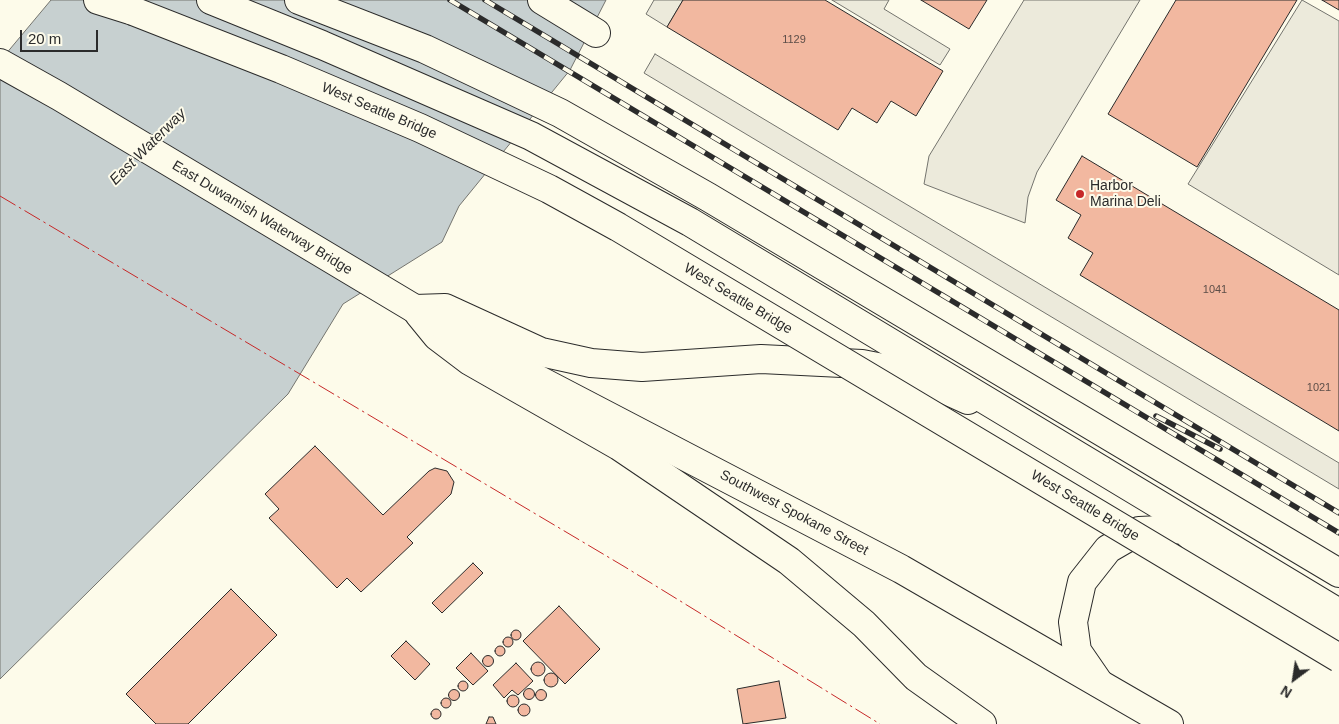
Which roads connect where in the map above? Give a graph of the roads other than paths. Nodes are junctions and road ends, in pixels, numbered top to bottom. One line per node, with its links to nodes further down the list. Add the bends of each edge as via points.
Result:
1 (98, 0): 6 (main road)
2 (105, 0): 6 (main road, West Seattle Bridge)
3 (211, 0): 12 (main road, via 531,136 690,222)
4 (299, 0): 11 (main road, via 424,49 560,113 708,197)
5 (542, 0): 7 (main road)
6 (134, 11): 15 (main road, West Seattle Bridge, bridge, via 411,124 549,189 618,227)
7 (596, 33)
8 (2, 63): 9 (main road, East Duwamish Waterway Bridge)
9 (415, 309): 10 (main road, via 445,308 541,352 591,363 642,367 761,359 862,364 908,373 970,401); 16 (main road, Southwest Spokane Street, via 535,378 901,569); 17 (main road, via 437,336 470,361 619,446 788,561 864,624 916,677)
10 (1183, 529): 13 (main road); 14 (main road, via 1239,579); 16 (main road, via 1139,531 1108,549 1082,582 1073,622 1078,651)
11 (1339, 573)
12 (1339, 613)
13 (1339, 621)
14 (1339, 640)
15 (1339, 658)
16 (1099, 683): 18 (main road, Southwest Spokane Street)
17 (982, 724)
18 (1169, 724)

